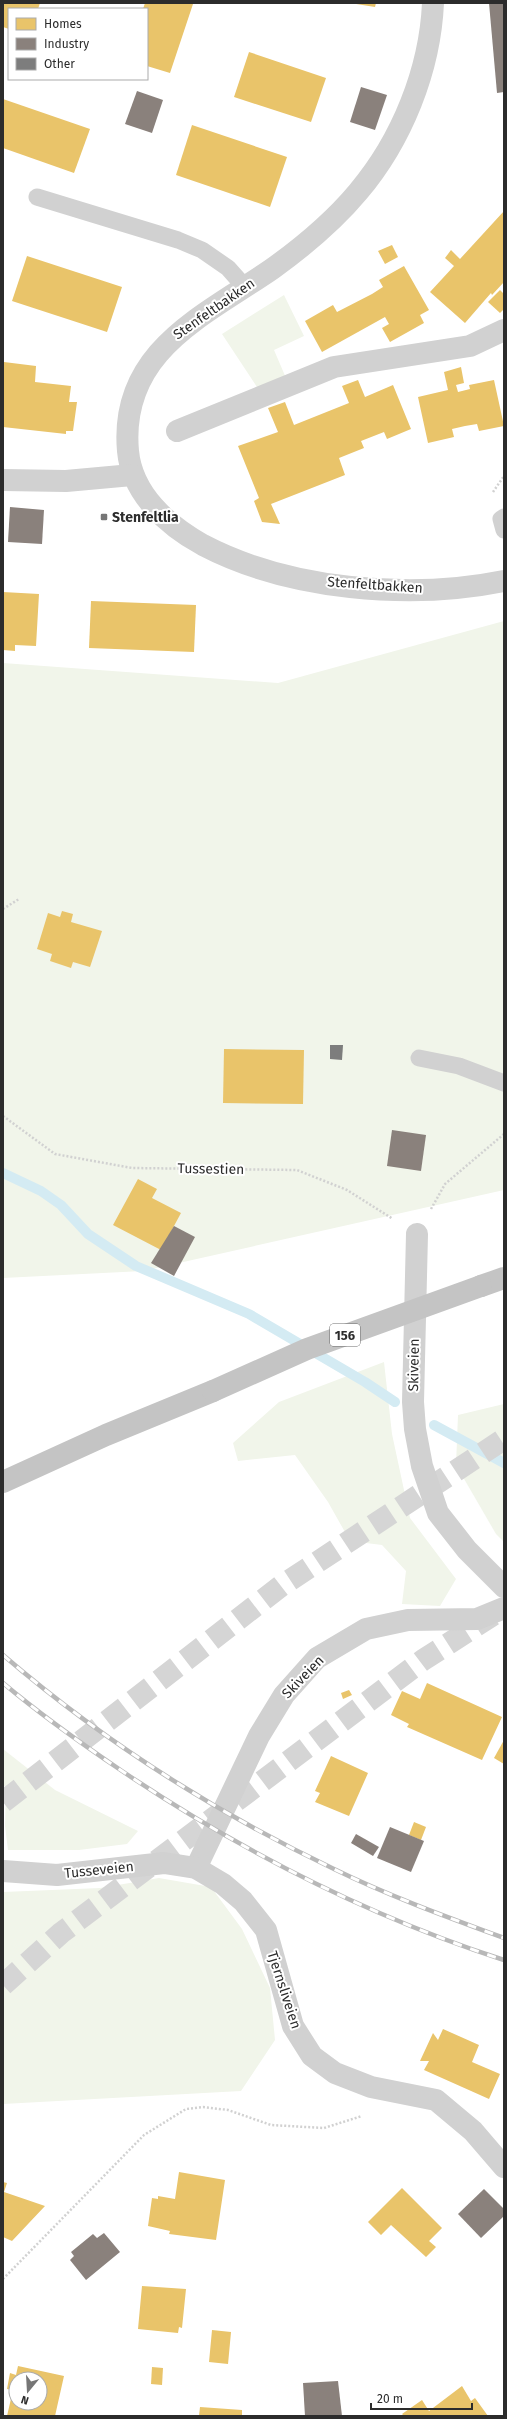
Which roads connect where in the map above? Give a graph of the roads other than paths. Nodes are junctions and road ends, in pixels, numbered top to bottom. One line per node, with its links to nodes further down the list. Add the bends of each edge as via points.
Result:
1 (433, 3): 3 (street, Stenfeltbakken, via 431,33 420,84 386,152 360,190 326,228 292,255)
2 (37, 197): 3 (lane, via 178,240 202,250 228,268)
3 (244, 286): 6 (street, Stenfeltbakken, via 183,328 163,347 144,376 136,393 128,423 127,437)
4 (504, 330): 5 (street, via 470,346 334,367)
5 (177, 431)
6 (132, 475): 7 (street, via 72,481); 10 (street, Stenfeltbakken, via 140,490 163,516 195,540 218,552 284,574 360,587 397,589 460,588)
7 (3, 480)
8 (504, 517): 9 (lane, via 500,519)
9 (504, 530)
10 (504, 581)
11 (419, 1058): 12 (lane, via 459,1066)
12 (504, 1083)
13 (417, 1234): 16 (street, Skiveien, via 413,1402 422,1466 438,1513 466,1550)
14 (504, 1278): 15 (main road, 156, bridge, via 307,1349)
15 (3, 1482)
16 (504, 1587)
17 (504, 1608): 18 (street, Skiveien, via 478,1619 408,1620 366,1629 317,1658 284,1695 259,1736)
18 (196, 1868): 19 (street, Tusseveien, via 164,1863 57,1875); 20 (street, Tjernsliveien, via 223,1884 243,1901 266,1930 293,2026 312,2056 335,2073 371,2088 436,2100 473,2131)
19 (3, 1871)
20 (504, 2167)

